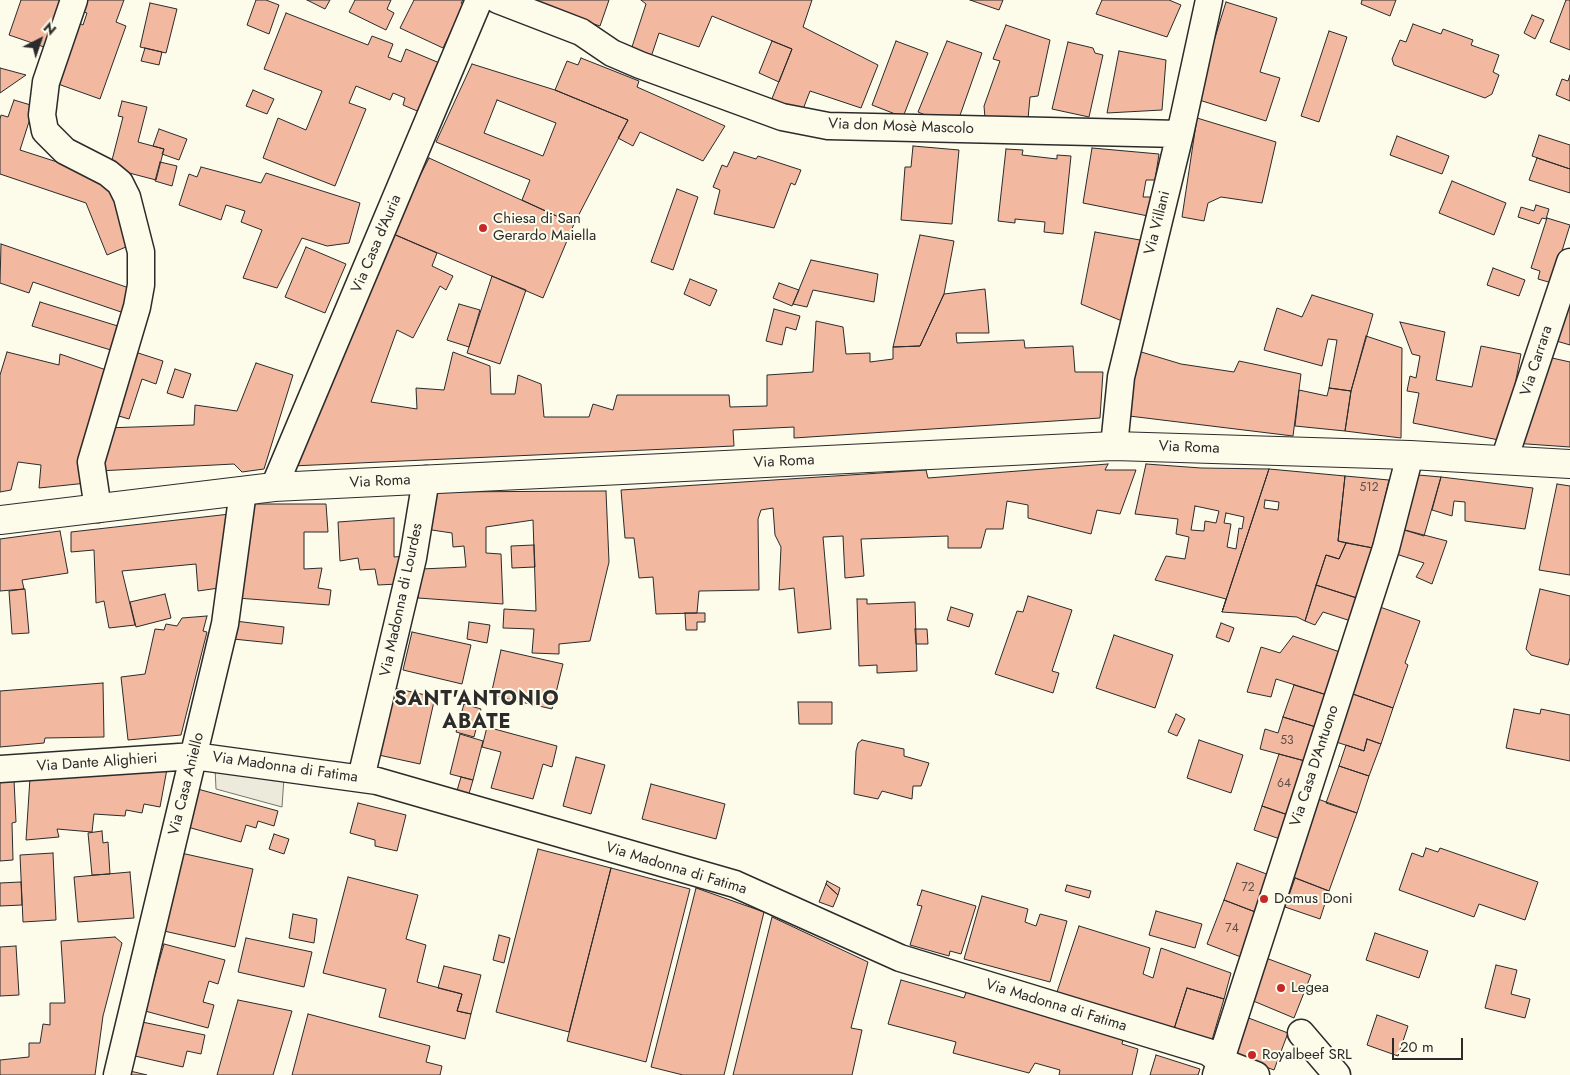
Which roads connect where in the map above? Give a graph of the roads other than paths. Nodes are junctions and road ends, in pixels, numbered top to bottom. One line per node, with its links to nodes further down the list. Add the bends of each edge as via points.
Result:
1 (74, 0): 14 (street, via 46,82 42,115 44,131 65,151 108,173 120,183 127,197 141,252 142,285 137,307 91,462)
2 (479, 0): 12 (street, Via Casa d'Auria)
3 (498, 0): 5 (street, Via don Mosè Mascolo, via 581,32 612,53 640,65 782,117 828,126)
4 (1209, 0): 5 (street, Via Villani)
5 (1180, 134): 7 (street, Via Villani, via 1121,377)
6 (1570, 262): 9 (street, Via Carrara)
7 (1114, 446): 8 (main road, Via Roma); 11 (main road, Via Roma)
8 (1410, 455): 9 (main road, Via Roma); 20 (street, Via Casa D'Antuono, via 1386,548)
9 (1504, 460): 10 (main road, Via Roma)
10 (1570, 464)
11 (426, 480): 12 (main road, Via Roma); 18 (street, Via Madonna di Lourdes, via 413,558)
12 (274, 487): 13 (main road, Via Roma)
13 (244, 491): 14 (main road, Via Roma); 16 (street, Via Casa Aniello, via 225,624)
14 (98, 509): 15 (main road, Via Roma)
15 (0, 520)
16 (194, 756): 17 (street, Via Dante Alighieri); 18 (street, Via Madonna di Fatima); 21 (street, Via Casa Aniello)
17 (0, 769)
18 (361, 778): 20 (street, Via Madonna di Fatima, via 736,884 900,958 1208,1052)
19 (1301, 1033): 23 (street)
20 (1218, 1068): 22 (street, Via Madonna di Fatima)
21 (117, 1075)
22 (1256, 1075)
23 (1337, 1075)

